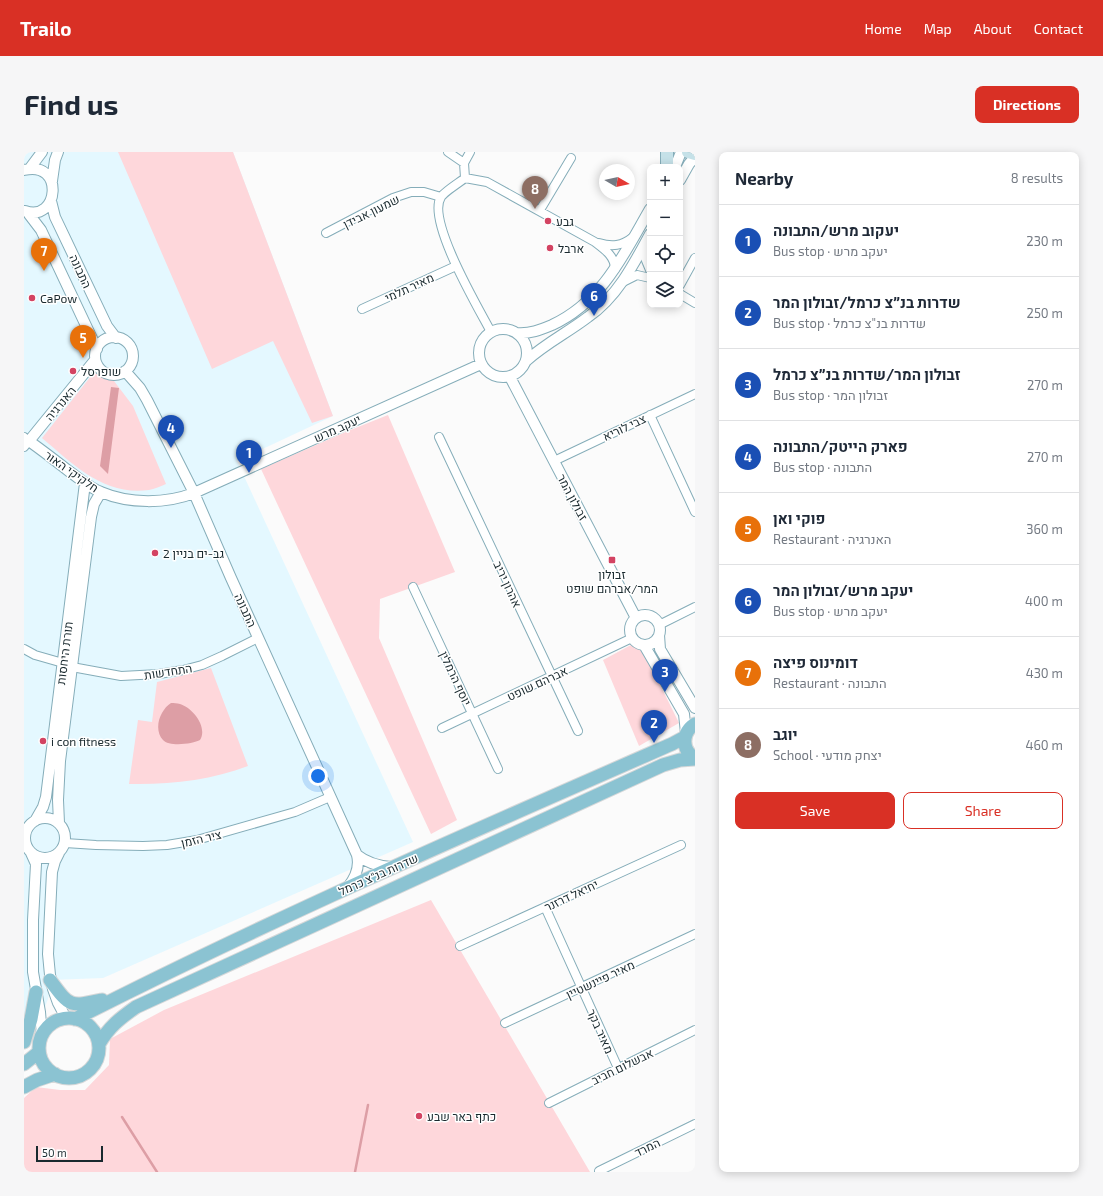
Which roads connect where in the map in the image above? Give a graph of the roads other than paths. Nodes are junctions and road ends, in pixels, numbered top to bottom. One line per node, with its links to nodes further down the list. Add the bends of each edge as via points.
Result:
1 (42, 152): 14 (street)
2 (58, 152): 17 (street, התבונה)
3 (448, 152): 11 (street)
4 (470, 152): 11 (street)
5 (667, 152): 12 (main road)
6 (681, 152): 13 (street)
7 (688, 152): 8 (main road)
8 (695, 154)
9 (695, 157): 15 (street)
10 (571, 158): 20 (street)
11 (464, 163): 16 (street)
12 (667, 164)
13 (676, 164)
14 (27, 169): 17 (street, via 37,169)
15 (683, 175)
16 (465, 178): 18 (street); 20 (street, via 487,182)
17 (52, 181): 19 (street, התבונה, via 54,192)
18 (441, 197): 23 (street, שמעון אבידן, via 424,192 411,192 393,198); 30 (street, via 439,215)
19 (51, 201): 21 (street, via 43,209 33,213); 40 (street, התבונה, via 55,217 107,326)
20 (540, 210): 26 (street)
21 (26, 212): 41 (street, התבונה, via 41,230)
22 (647, 214): 24 (street)
23 (326, 233)
24 (636, 234): 26 (street, via 626,242 615,245); 31 (street)
25 (647, 239): 34 (street)
26 (595, 242): 31 (street, via 610,254)
27 (647, 247): 29 (street)
28 (695, 258): 33 (street)
29 (647, 263)
30 (456, 266): 37 (street, מאיר תלמי); 38 (street)
31 (615, 270): 39 (street, via 590,300 574,314 540,330 526,334)
32 (647, 277): 34 (street, via 637,275)
33 (683, 280)
34 (621, 283): 43 (street, via 606,302 589,317 537,350)
35 (683, 296): 36 (street)
36 (695, 303)
37 (362, 309)
38 (491, 332): 39 (street, via 504,329); 44 (street, via 481,342)
39 (516, 333): 43 (street, via 526,346)
40 (116, 338): 41 (street, via 105,340); 45 (street, via 124,341 131,349 132,361)
41 (97, 349): 42 (street)
42 (95, 360): 45 (street, via 101,371 107,374); 50 (street, האנרגיה)
43 (526, 361): 46 (street, via 522,368)
44 (481, 364): 46 (street, via 496,377); 54 (street, יעקב מרש)
45 (125, 371): 54 (street, התבונה, via 147,400)
46 (510, 377): 51 (street, זבולון המר)
47 (695, 394): 48 (street, צבי לוריא)
48 (650, 415): 51 (street, צבי לוריא); 55 (street)
49 (439, 437): 65 (street, אהרון יריב)
50 (26, 441): 52 (street, חלקיקי האור)
51 (554, 461): 58 (street, זבולון המר)
52 (84, 483): 53 (street, חלקיקי האור); 64 (street, תורת היחסות)
53 (101, 492): 54 (street, חלקיקי האור, via 116,497 153,501 180,498); 64 (street, תורת היחסות, via 90,517)
54 (194, 493): 60 (street, התבונה)
55 (695, 512)
56 (413, 587): 67 (street, יוסף הרמלין)
57 (695, 607): 59 (street)
58 (636, 618): 59 (street, via 644,615 653,618); 61 (street, via 630,630)
59 (659, 630): 62 (street, via 653,642); 66 (street, via 660,649)
60 (258, 638): 64 (street, התחדשות, via 202,664 159,674 122,676); 73 (street, התבונה)
61 (632, 638): 62 (street); 65 (street, אברהם שופט)
62 (644, 645): 70 (street, via 684,714)
63 (24, 649): 64 (street, התחדשות)
64 (67, 665): 74 (street, תורת היחסות, via 46,797); 75 (street, תורת היחסות, via 58,800)
65 (552, 676): 67 (street, אברהם שופט); 69 (street, אהרון יריב)
66 (695, 708)
67 (472, 714): 68 (street, אברהם שופט); 72 (street, יוסף הרמלין)
68 (442, 728)
69 (578, 731)
70 (689, 731): 71 (main road, via 686,748); 82 (main road, שדרות בנ"צ כרמל, via 672,744)
71 (695, 758): 96 (main road, שדרות בנ"צ כרמל, via 663,765 136,1007 118,1020)
72 (498, 769)
73 (330, 797): 77 (street, ציר הזמן, via 295,812 197,840 143,846); 81 (street, התבונה)
74 (35, 821): 75 (street, via 47,818); 76 (street, via 30,824)
75 (59, 823): 77 (street, via 65,832)
76 (25, 834): 79 (street, via 25,841)
77 (65, 842): 80 (street)
78 (681, 845): 84 (street, יחיאל דרזנר)
79 (31, 853): 80 (street, via 42,858 54,857); 89 (street, via 36,864 32,949)
80 (59, 853): 87 (street, via 52,872 48,954)
81 (357, 855): 82 (street, via 369,863); 83 (street, התבונה, via 356,876)
82 (391, 867): 83 (main road, שדרות בנ"צ כרמל)
83 (348, 887): 90 (main road, שדרות בנ"צ כרמל)
84 (545, 906): 86 (street, יחיאל דרזנר); 88 (street, מאיר בקר)
85 (695, 934): 88 (street, מאיר פיינשטיין)
86 (460, 946)
87 (50, 980): 90 (main road, via 63,997 73,1004 80,1005); 91 (street, via 58,1004)
88 (581, 987): 92 (street, מאיר פיינשטיין); 99 (street, מאיר בקר)
89 (36, 992): 94 (street); 95 (main road)
90 (123, 994): 91 (main road, שדרות בנ"צ כרמל)
91 (71, 1018): 94 (main road, via 58,1020 46,1029); 96 (main road, via 84,1022 91,1028)
92 (505, 1023)
93 (695, 1030): 99 (street, אבשלום חביב)
94 (42, 1036): 97 (main road)
95 (24, 1042)
96 (98, 1044): 100 (main road, via 98,1053 90,1070 73,1078)
97 (39, 1052): 98 (main road); 100 (main road, via 47,1069)
98 (24, 1064)
99 (618, 1068): 102 (street, אבשלום חביב)
100 (55, 1074): 101 (main road)
101 (24, 1087)
102 (549, 1103)
103 (695, 1124): 104 (street, המרד)
104 (599, 1171)

